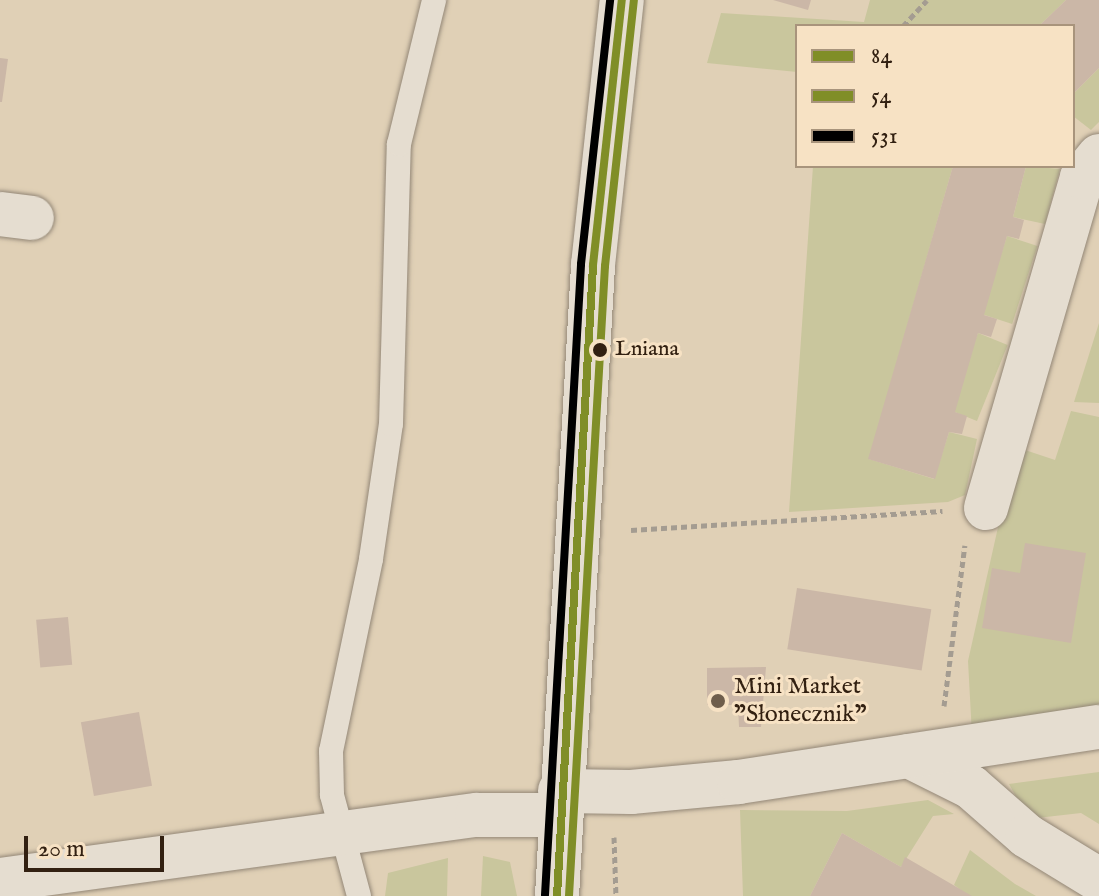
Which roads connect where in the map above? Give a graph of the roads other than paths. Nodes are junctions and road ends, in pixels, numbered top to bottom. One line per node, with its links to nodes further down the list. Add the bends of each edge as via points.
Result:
1 (434, 0): 8 (lane, via 399,144 391,424 371,559 331,751 332,795)
2 (622, 0): 7 (street, via 596,222)
3 (1099, 156): 4 (street, via 1082,177)
4 (978, 508)
5 (1099, 727): 6 (street)
6 (926, 753): 7 (street); 10 (street, via 1027,836)
7 (559, 803): 8 (street); 12 (street)
8 (346, 835): 9 (street); 11 (lane)
9 (0, 880)
10 (1099, 880)
11 (359, 896)
12 (557, 896)

